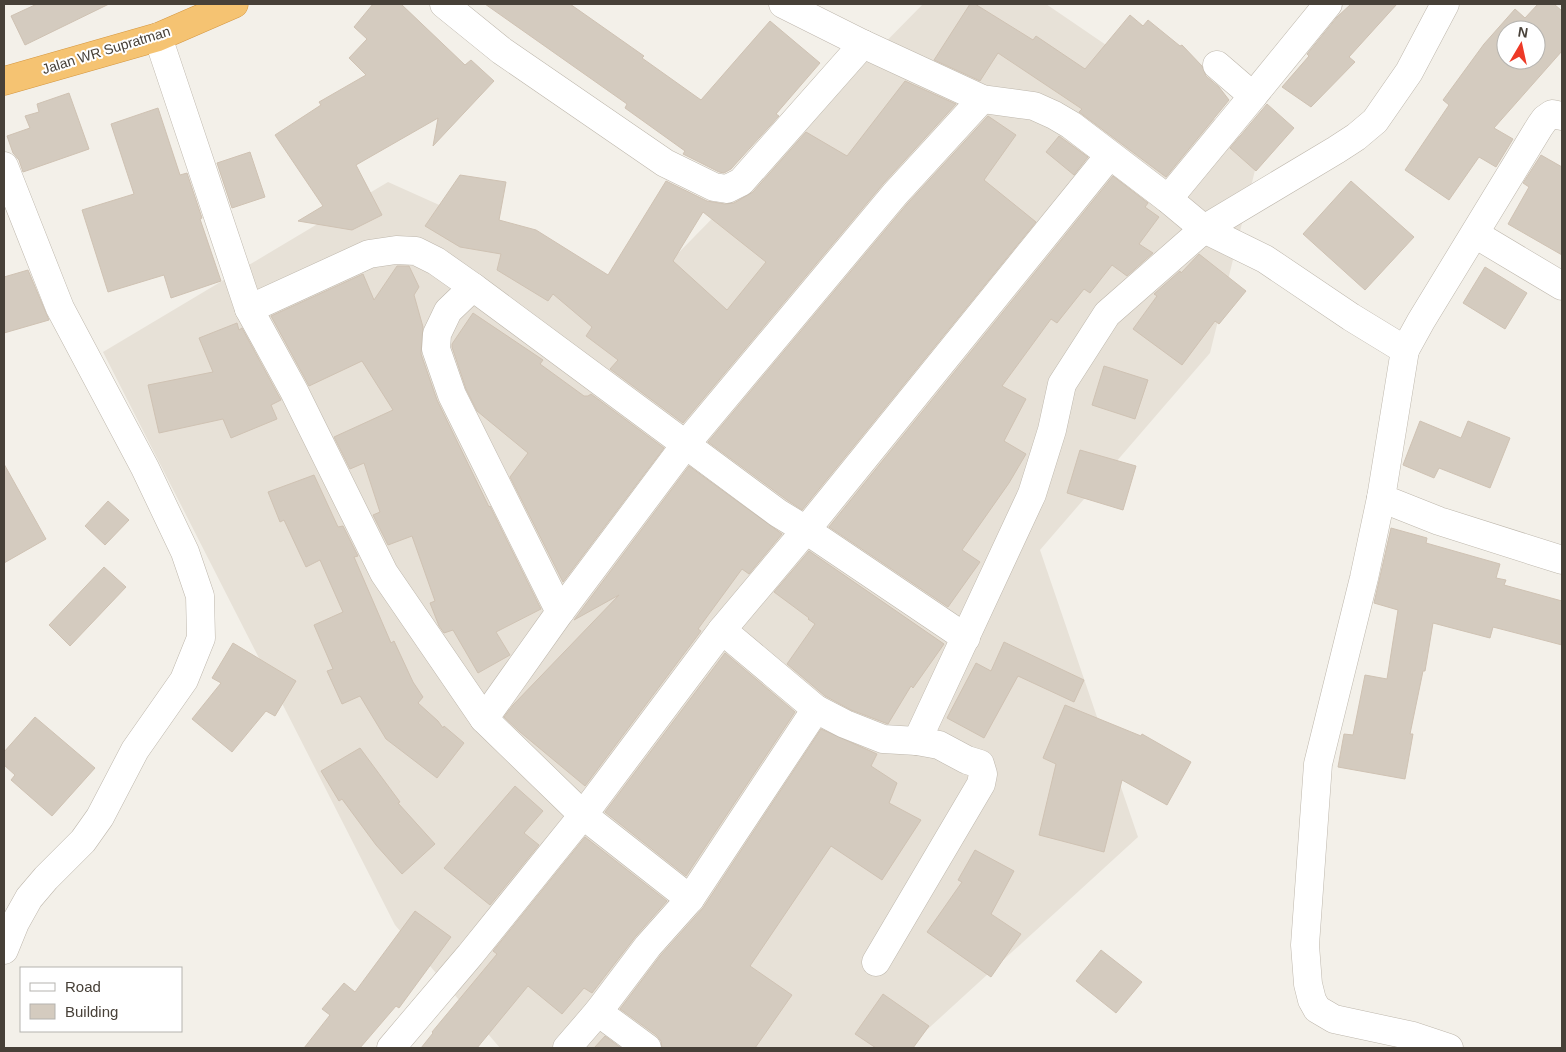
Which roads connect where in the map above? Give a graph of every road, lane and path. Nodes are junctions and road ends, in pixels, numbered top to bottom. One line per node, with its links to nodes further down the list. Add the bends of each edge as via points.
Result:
1 (234, 4): 6 (highway, Jalan WR Supratman)
2 (444, 4): 7 (street, via 502,51 665,162 714,187 727,189 741,182)
3 (783, 4): 7 (street)
4 (1328, 4): 10 (street)
5 (1445, 4): 16 (street, via 1409,72 1375,122 1336,150)
6 (158, 37): 9 (highway, Jalan WR Supratman); 20 (street)
7 (863, 44): 11 (street)
8 (1217, 65): 10 (street)
9 (4, 81)
10 (1253, 96): 15 (street)
11 (982, 99): 13 (street, via 1034,106 1054,114); 22 (street, via 895,194)
12 (1562, 116): 17 (street, via 1552,114 1545,119)
13 (1109, 156): 15 (street); 24 (street)
14 (4, 166): 34 (street, via 60,308 145,468 185,552 200,596 201,638 184,680 135,750 100,817 83,841 29,898)
15 (1168, 199): 16 (street)
16 (1204, 230): 21 (street, via 1265,259); 28 (street, via 1107,314 1062,384 1032,494)
17 (1475, 234): 18 (street); 21 (street)
18 (1562, 286)
19 (473, 287): 20 (street, via 416,251 396,250 369,254); 22 (street); 26 (street, via 448,311 437,334 436,349 452,395)
20 (249, 310): 30 (street, via 294,391 384,573)
21 (1405, 350): 23 (street)
22 (686, 444): 24 (street); 26 (street)
23 (1381, 498): 25 (street, via 1439,522); 40 (street, via 1318,764 1305,946 1308,984 1317,1009 1334,1019 1413,1036)
24 (806, 530): 27 (street); 28 (street)
25 (1562, 560)
26 (560, 612): 30 (street)
27 (722, 630): 29 (street); 32 (street)
28 (966, 638): 31 (street)
29 (816, 709): 31 (street, via 883,739); 33 (street)
30 (484, 719): 32 (street)
31 (917, 741): 35 (street, via 939,745 980,764 981,784)
32 (583, 815): 33 (street); 37 (street)
33 (690, 899): 36 (street, via 648,946)
34 (4, 950)
35 (876, 962)
36 (598, 1012): 38 (street); 39 (street)
37 (391, 1048)
38 (567, 1048)
39 (647, 1048)
40 (1449, 1048)

